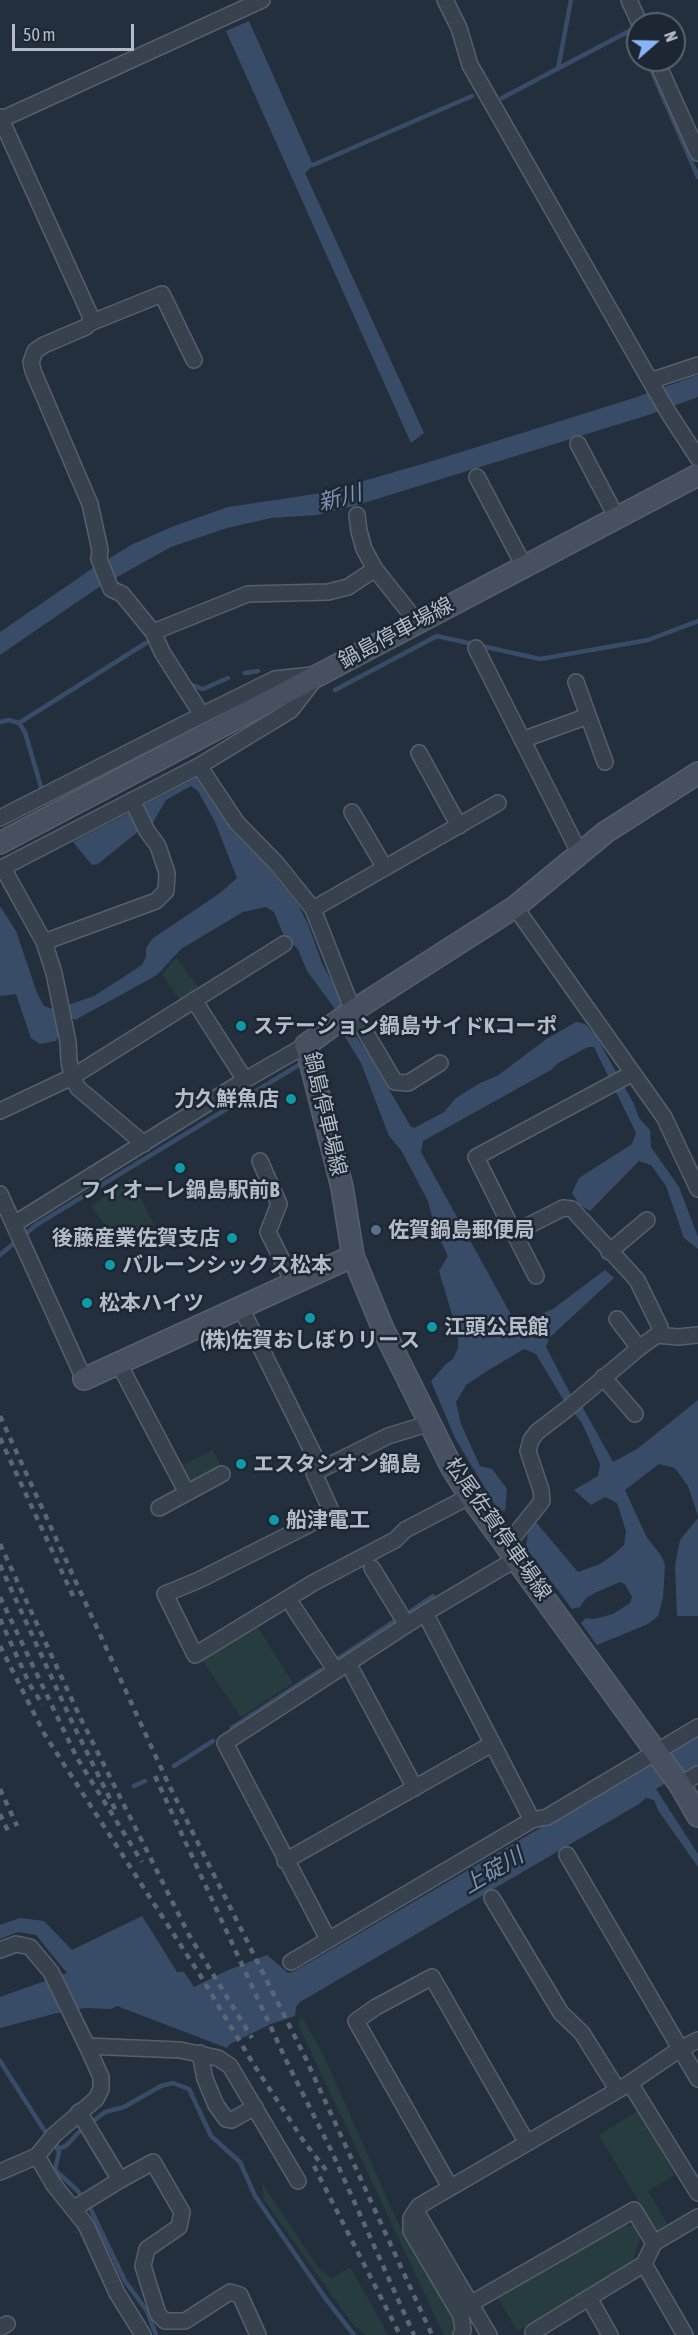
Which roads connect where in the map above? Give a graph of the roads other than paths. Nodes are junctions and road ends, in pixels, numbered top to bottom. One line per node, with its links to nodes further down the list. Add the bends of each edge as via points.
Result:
1 (262, 0): 4 (street)
2 (445, 0): 9 (street, via 459,28 470,65)
3 (661, 72): 5 (street)
4 (0, 119): 6 (street, via 90,315)
5 (698, 153)
6 (90, 323): 7 (street, via 162,294); 19 (street, via 44,345 35,351 31,362 90,504 99,560 111,589 123,594)
7 (194, 360)
8 (698, 365): 9 (street)
9 (652, 383): 11 (street)
10 (578, 444): 15 (street)
11 (698, 458)
12 (698, 475): 15 (main road, 鍋島停車場線)
13 (477, 477): 16 (street)
14 (357, 515): 17 (street, via 364,549)
15 (616, 518): 16 (main road, 鍋島停車場線)
16 (524, 566): 18 (main road, 鍋島停車場線)
17 (375, 569): 18 (street); 19 (street, via 348,587 328,592 248,594)
18 (417, 622): 21 (main road, 鍋島停車場線)
19 (153, 632): 23 (street)
20 (476, 648): 25 (street)
21 (318, 675): 23 (street, via 275,678); 28 (street, via 291,710); 35 (main road, 鍋島停車場線)
22 (576, 682): 24 (street)
23 (202, 715): 33 (street)
24 (588, 716): 25 (street); 27 (street)
25 (522, 740): 36 (street)
26 (419, 753): 34 (street)
27 (605, 762)
28 (199, 766): 30 (street); 40 (street, via 237,824 277,864)
29 (698, 773): 36 (main road, 鍋島停車場線)
30 (133, 802): 38 (street); 41 (street, via 158,846 167,873 166,891 156,901)
31 (498, 803): 34 (street)
32 (352, 812): 37 (street)
33 (0, 818)
34 (459, 826): 37 (street)
35 (0, 843)
36 (579, 852): 39 (main road, 鍋島停車場線)
37 (385, 868): 40 (street)
38 (2, 869): 41 (street)
39 (515, 907): 44 (main road, 鍋島停車場線); 47 (street, via 623,1058)
40 (313, 909): 44 (street)
41 (44, 942): 48 (street, via 54,973)
42 (284, 944): 43 (street)
43 (194, 1000): 48 (street); 49 (street)
44 (346, 1015): 45 (main road, 鍋島停車場線); 46 (street, via 395,1082 408,1083)
45 (306, 1045): 49 (street); 59 (main road, 鍋島停車場線, via 342,1187)
46 (440, 1063)
47 (628, 1076): 53 (street, via 664,1117); 57 (street, via 476,1157)
48 (72, 1077): 50 (street); 51 (street, via 78,1088)
49 (245, 1080): 51 (street)
50 (0, 1111)
51 (144, 1144): 56 (street)
52 (260, 1161): 61 (street, via 279,1204 268,1232)
53 (698, 1189)
54 (0, 1194): 56 (street)
55 (647, 1220): 58 (street)
56 (18, 1233): 69 (street)
57 (514, 1233): 58 (street, via 563,1208 572,1209); 60 (street)
58 (609, 1252): 64 (street, via 637,1280)
59 (353, 1256): 61 (main road); 71 (main road, 松尾佐賀停車場線, via 383,1329)
60 (536, 1276)
61 (293, 1282): 62 (main road)
62 (240, 1306): 67 (main road); 72 (street)
63 (617, 1319): 66 (street)
64 (661, 1334): 65 (street); 66 (street)
65 (698, 1335)
66 (639, 1348): 68 (street)
67 (119, 1364): 69 (main road); 74 (street)
68 (603, 1377): 70 (street); 77 (street, via 531,1440 528,1451 542,1501)
69 (84, 1379)
70 (635, 1414)
71 (431, 1422): 72 (street, via 388,1436); 75 (main road, 松尾佐賀停車場線)
72 (321, 1469): 75 (street, via 314,1473 332,1513 165,1594 195,1655 314,1583 395,1540 405,1530)
73 (222, 1474): 74 (street)
74 (187, 1493): 76 (street)
75 (470, 1496): 77 (main road, 松尾佐賀停車場線)
76 (159, 1508)
77 (512, 1552): 80 (street); 85 (main road, 松尾佐賀停車場線)
78 (372, 1568): 81 (street)
79 (294, 1608): 82 (street)
80 (425, 1614): 81 (street); 84 (street)
81 (406, 1625): 82 (street)
82 (342, 1667): 88 (street); 92 (street, via 225,1743)
83 (698, 1727): 85 (street)
84 (492, 1744): 88 (street); 90 (street)
85 (656, 1753): 87 (main road, 松尾佐賀停車場線); 90 (street, via 547,1817)
86 (698, 1774): 87 (street)
87 (680, 1785): 89 (main road)
88 (415, 1788): 92 (street)
89 (698, 1816)
90 (532, 1820): 94 (street)
91 (567, 1855): 99 (street)
92 (285, 1861): 94 (street)
93 (492, 1898): 102 (street, via 561,2013)
94 (328, 1939): 96 (street)
95 (0, 1950): 98 (street, via 16,1944 30,1947 51,1972)
96 (291, 1962)
97 (698, 2040): 99 (street)
98 (87, 2046): 100 (street); 104 (street, via 101,2077 101,2089)
99 (680, 2049): 101 (street); 102 (street)
100 (200, 2053): 103 (street, via 230,2066); 103 (street, via 205,2079 226,2119 232,2120)
101 (698, 2079)
102 (624, 2086): 105 (street); 111 (street)
103 (255, 2107): 109 (street)
104 (85, 2122): 106 (street, via 50,2139); 108 (street)
105 (527, 2143): 110 (street); 110 (street, via 432,1977 376,2007 356,2021)
106 (37, 2156): 107 (street); 112 (street, via 54,2185)
107 (2, 2168)
108 (120, 2180): 112 (street); 119 (street, via 153,2162 182,2212 179,2227 147,2249 143,2266)
109 (298, 2181)
110 (450, 2187): 113 (street)
111 (698, 2193)
112 (81, 2204): 119 (street, via 86,2225 117,2293)
113 (416, 2211): 118 (street); 122 (street, via 411,2218 411,2231 460,2316)
114 (698, 2218): 115 (street)
115 (654, 2243): 116 (street); 118 (street, via 634,2210)
116 (644, 2264): 117 (street); 125 (street)
117 (589, 2298): 120 (street); 124 (street)
118 (470, 2304): 123 (street)
119 (146, 2327): 121 (street, via 165,2321 185,2321 230,2292 240,2295)
120 (531, 2334)
121 (258, 2335)
122 (461, 2335)
123 (489, 2335)
124 (610, 2335)
125 (685, 2335)

